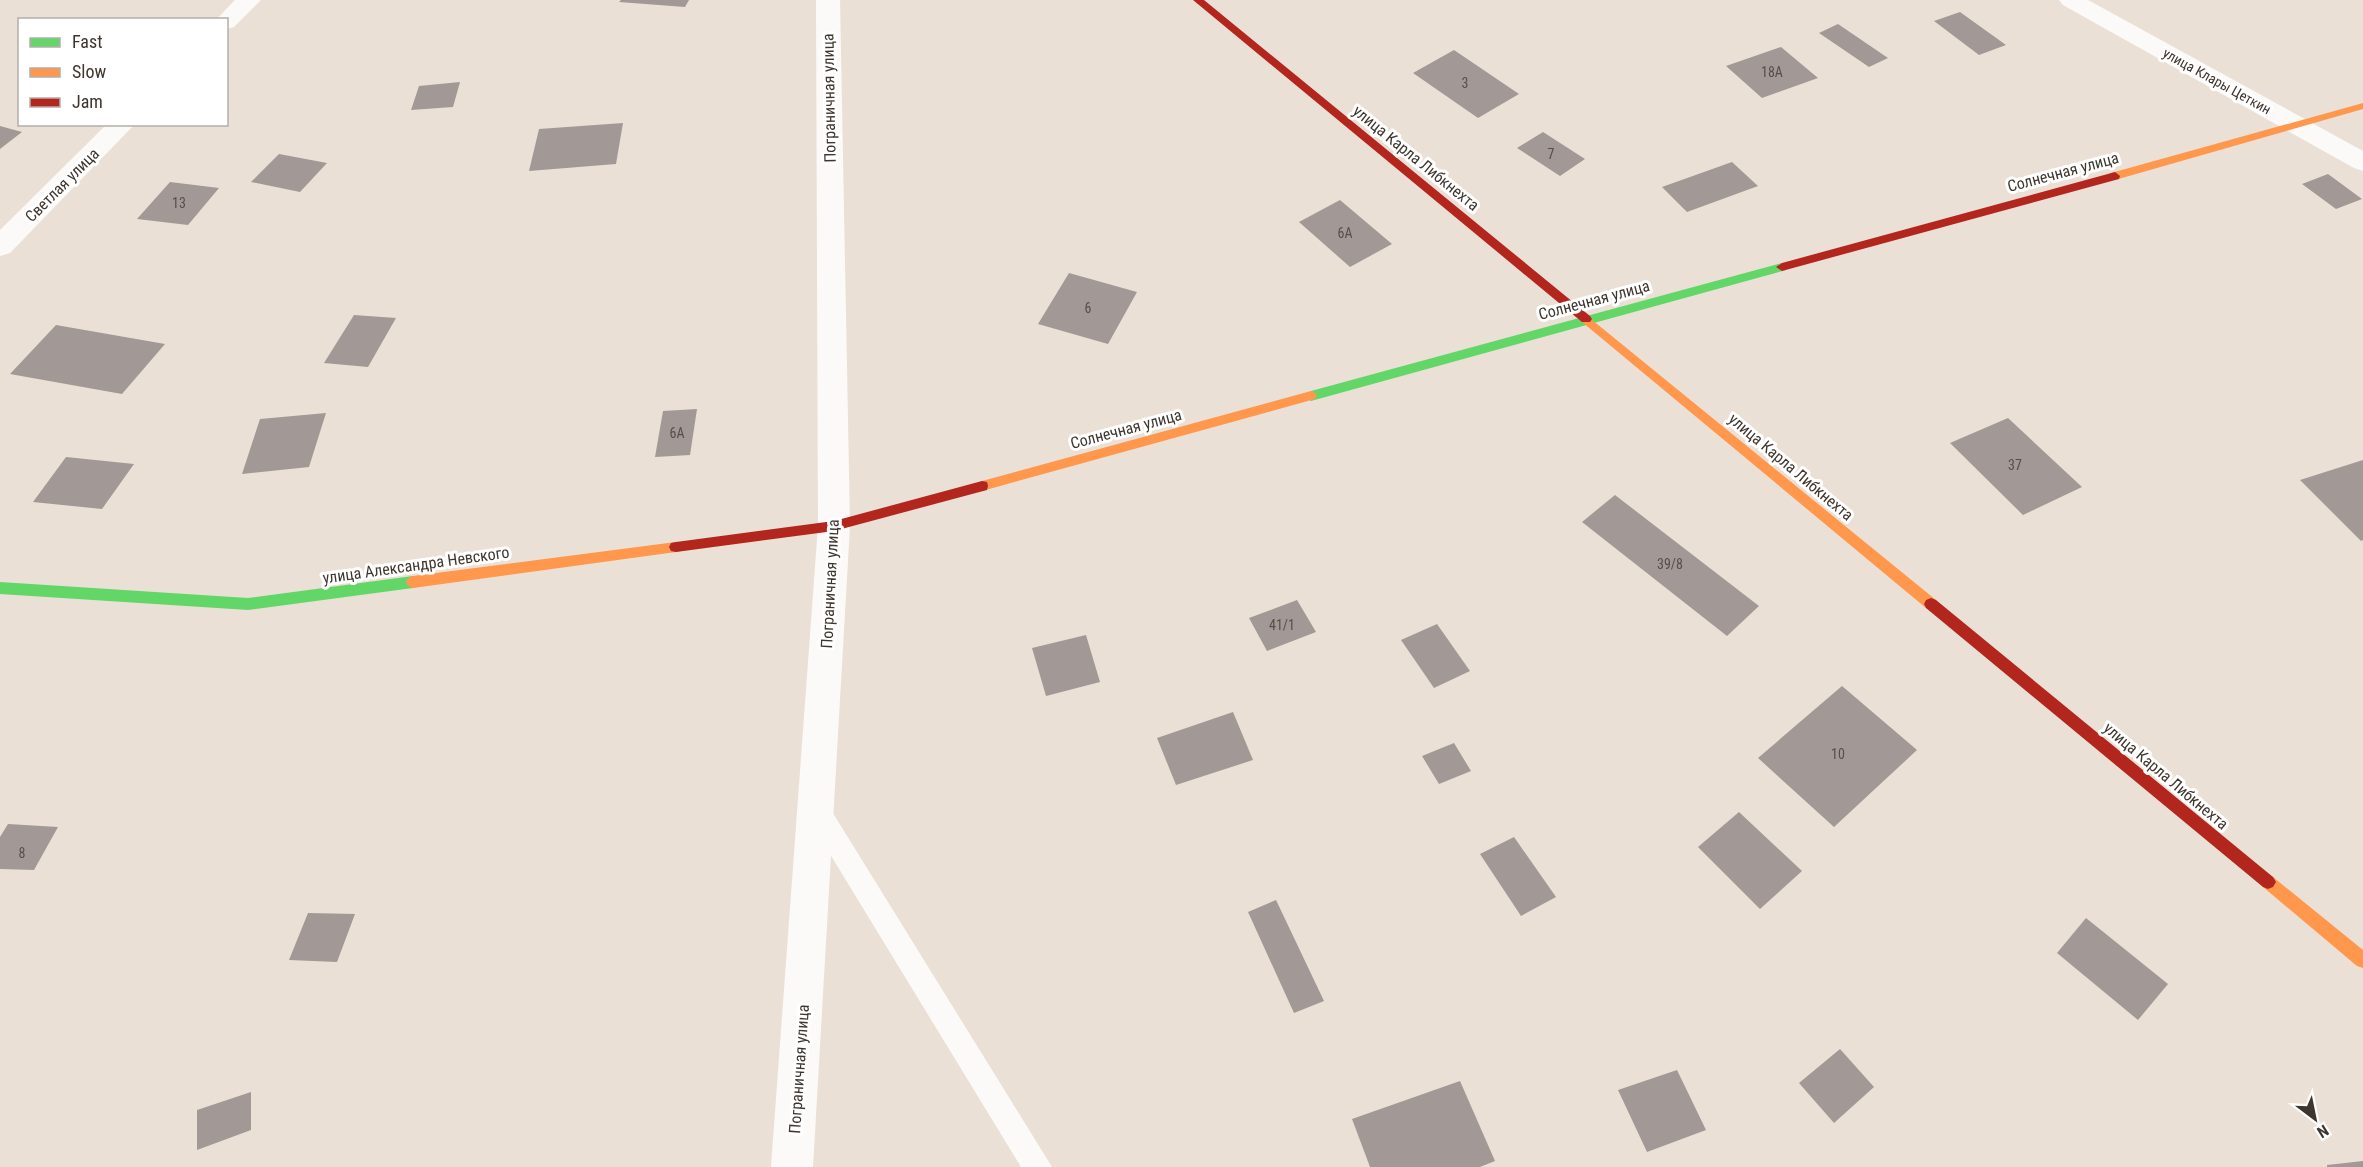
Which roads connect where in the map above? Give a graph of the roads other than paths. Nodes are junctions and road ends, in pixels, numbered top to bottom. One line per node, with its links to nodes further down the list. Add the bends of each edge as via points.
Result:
1 (249, 0): 5 (street)
2 (828, 0): 12 (street, Пограничная улица)
3 (1198, 0): 11 (street, улица Карла Либкнехта)
4 (2071, 0): 8 (street, улица Клары Цеткин)
5 (228, 20)
6 (2363, 106): 8 (street, Солнечная улица)
7 (121, 126): 10 (street, Светлая улица)
8 (2297, 126): 9 (street, улица Клары Цеткин); 11 (street, Солнечная улица)
9 (2363, 162)
10 (0, 246)
11 (1587, 319): 12 (street, Солнечная улица); 15 (street, улица Карла Либкнехта)
12 (834, 526): 13 (street, улица Александра Невского, via 248,604); 14 (street, Пограничная улица)
13 (0, 588)
14 (816, 809): 16 (street, Пограничная улица); 17 (lane)
15 (2363, 960)
16 (792, 1167)
17 (1038, 1167)

